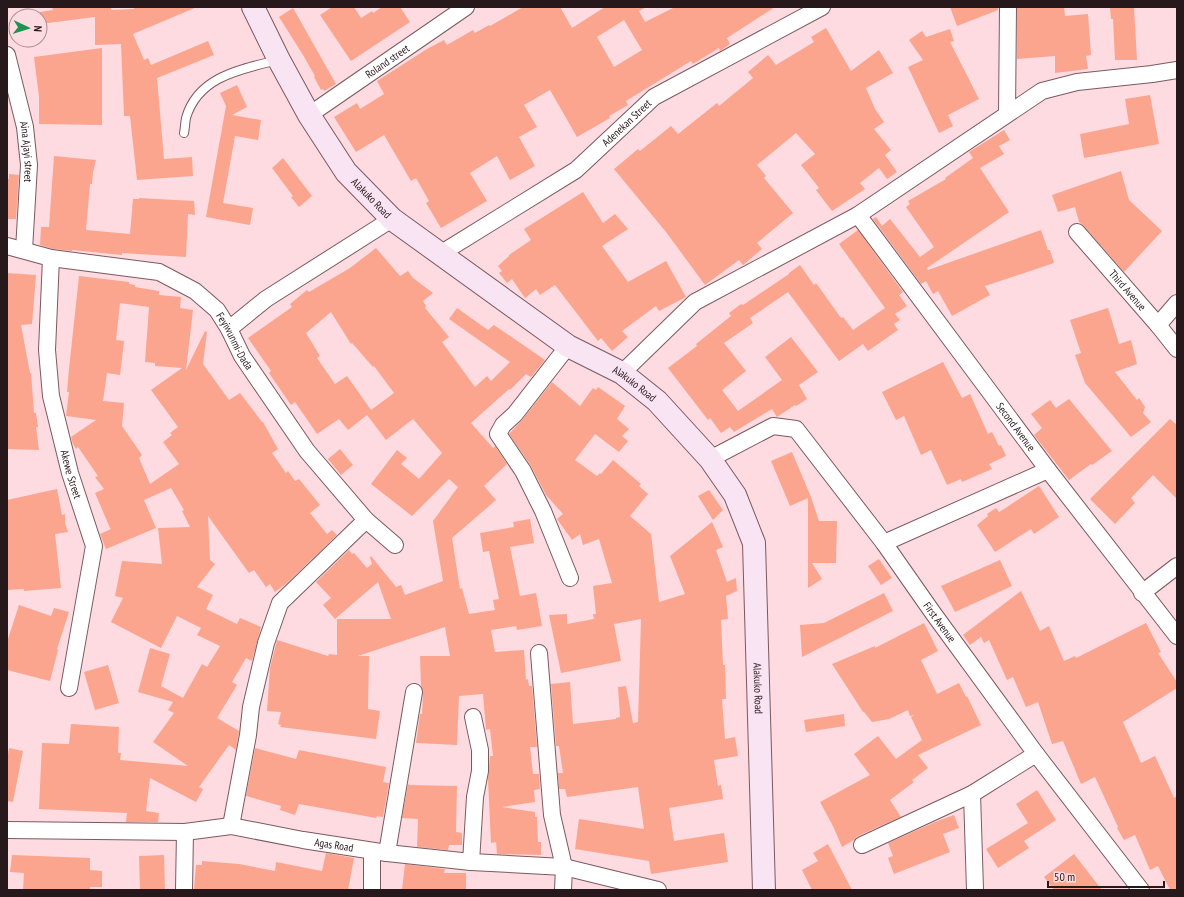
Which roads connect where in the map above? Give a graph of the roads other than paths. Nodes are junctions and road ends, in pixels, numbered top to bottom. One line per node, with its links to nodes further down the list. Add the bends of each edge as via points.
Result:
1 (253, 7): 6 (main road, Alakuko Road)
2 (466, 7): 9 (street, Roland street)
3 (1008, 7): 8 (street)
4 (817, 8): 16 (street, Adenekan Street, via 654,97 576,170)
5 (7, 55): 15 (street, Aina Ajayi street, via 24,127 29,165)
6 (279, 60): 9 (main road, Alakuko Road); 10 (lane, via 233,72 214,80 192,104 186,118)
7 (1177, 70): 8 (street, via 1077,82 1042,91)
8 (1008, 114): 11 (street)
9 (308, 115): 12 (main road, Alakuko Road, via 346,172)
10 (184, 134)
11 (858, 215): 23 (street, via 695,302); 25 (street, Second Avenue)
12 (392, 219): 16 (main road, Alakuko Road); 20 (street, via 266,299)
13 (1077, 232): 19 (street, Third Avenue)
14 (7, 246): 15 (street, Feyiwunmi-Dada)
15 (24, 250): 17 (street, Feyiwunmi-Dada)
16 (440, 254): 21 (main road, Alakuko Road)
17 (51, 258): 20 (street, Feyiwunmi-Dada, via 159,272 194,291 217,310); 34 (street, Akewe Street, via 47,350 51,396 70,473 94,546)
18 (1177, 304): 19 (street)
19 (1158, 325): 22 (street, Third Avenue)
20 (229, 329): 26 (street, Feyiwunmi-Dada, via 242,356 307,452)
21 (568, 346): 23 (main road, Alakuko Road); 30 (street, via 498,434 523,471 543,511)
22 (1177, 349)
23 (622, 373): 24 (main road, Alakuko Road, via 657,401)
24 (710, 459): 27 (street, First Avenue, via 773,426 796,429); 50 (main road, Alakuko Road, via 735,495 754,543)
25 (1048, 470): 27 (street); 31 (street, Second Avenue)
26 (366, 520): 28 (street, Feyiwunmi-Dada); 39 (street, via 280,603 266,643 251,707)
27 (884, 543): 37 (street, First Avenue)
28 (395, 545)
29 (1177, 566): 31 (street)
30 (570, 578)
31 (1142, 593): 32 (street, Second Avenue)
32 (1177, 636)
33 (539, 653): 45 (street, via 552,815)
34 (69, 688)
35 (414, 692): 43 (street)
36 (473, 717): 44 (street, via 480,750 480,771 474,797)
37 (1036, 754): 38 (street); 52 (street, First Avenue)
38 (972, 794): 42 (street); 51 (street)
39 (231, 826): 41 (street, Agas Road); 43 (street, Agas Road)
40 (7, 830): 41 (street, Agas Road)
41 (185, 832): 46 (street)
42 (862, 845)
43 (379, 852): 44 (street, Agas Road); 47 (street)
44 (471, 862): 45 (street, Agas Road)
45 (564, 867): 48 (street); 49 (street, Agas Road)
46 (184, 890)
47 (372, 890)
48 (563, 890)
49 (658, 890)
50 (764, 890)
51 (975, 890)
52 (1141, 890)

